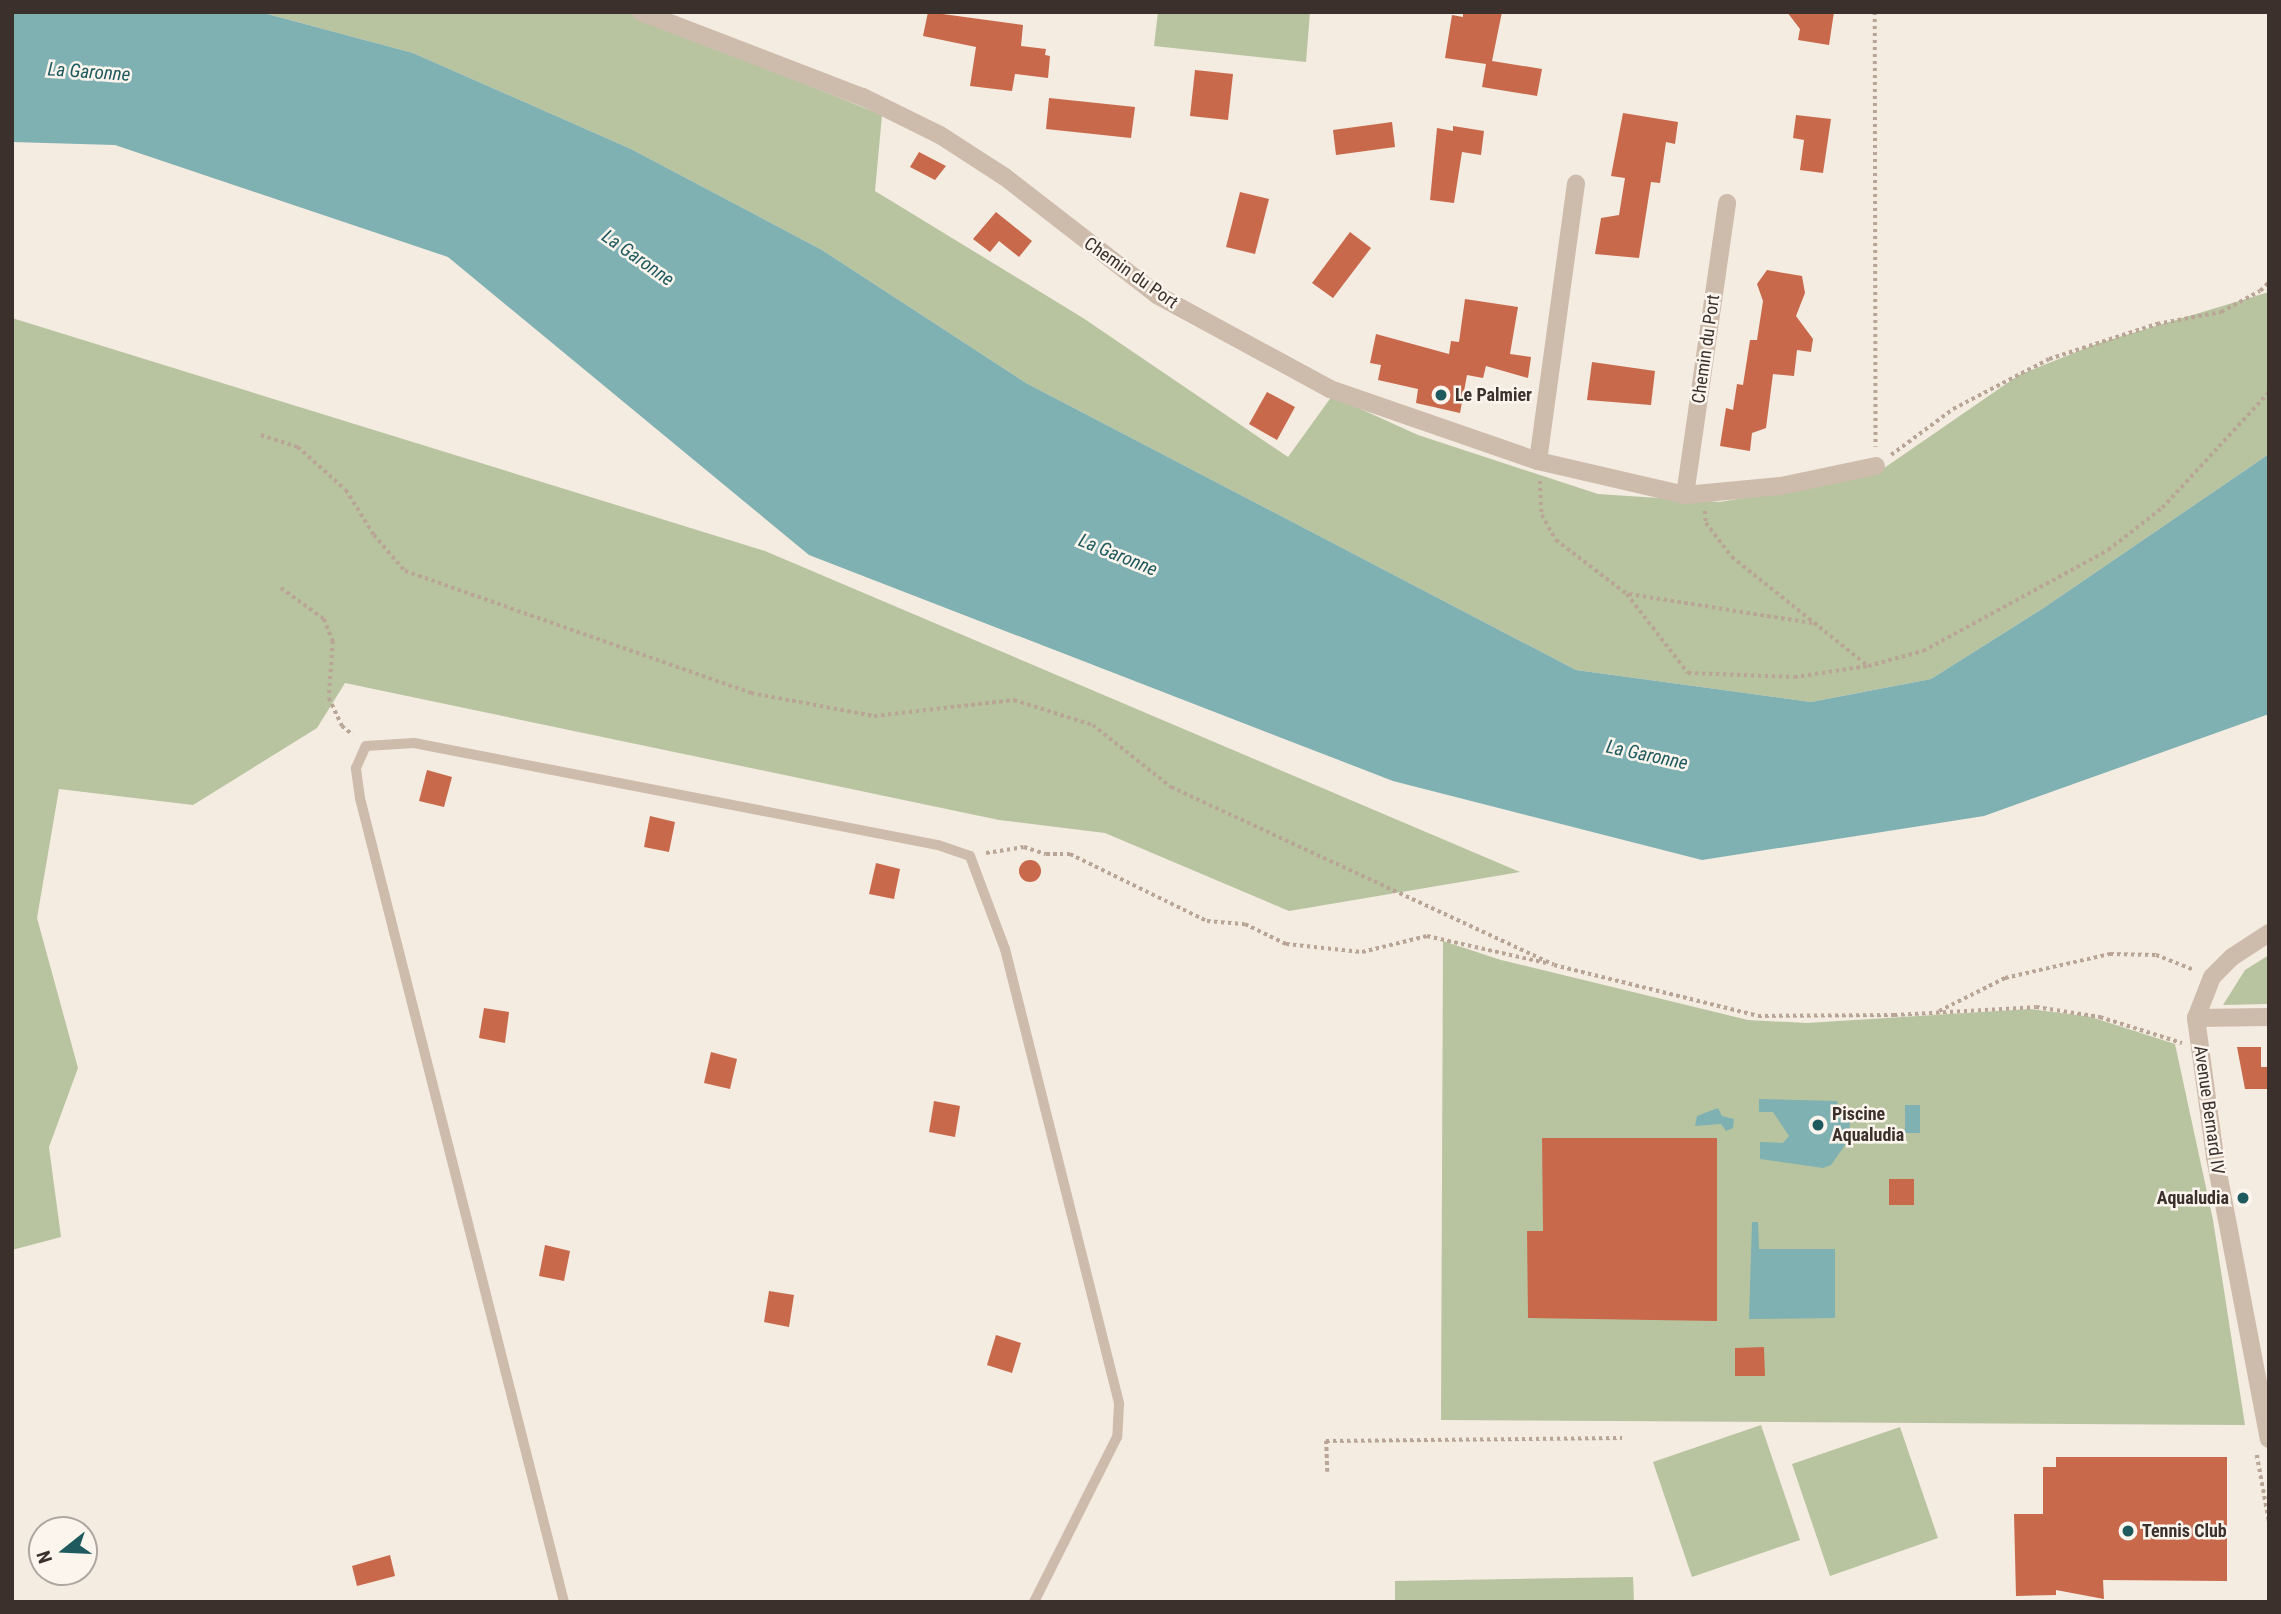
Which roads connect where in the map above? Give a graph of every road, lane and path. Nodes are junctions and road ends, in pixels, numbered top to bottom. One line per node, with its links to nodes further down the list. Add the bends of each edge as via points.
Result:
1 (641, 12): 8 (street, Chemin du Port, via 863,97 940,135 1005,177 1157,295 1331,389)
2 (1875, 12): 9 (path)
3 (1576, 184): 8 (street)
4 (1727, 203): 11 (street, Chemin du Port)
5 (2269, 282): 9 (path, via 2221,312 2157,324 2049,359 1952,409)
6 (2269, 392): 15 (path, via 2161,508 2108,550 1943,643)
7 (261, 435): 19 (path, via 298,447 346,490 374,535 405,571 751,692 874,716 1014,700 1093,725 1171,787)
8 (1538, 461): 11 (street, Chemin du Port); 13 (path, via 1542,515 1556,540)
9 (1876, 466): 10 (street, Chemin du Port, via 1782,486)
10 (1704, 493): 11 (street, Chemin du Port); 14 (path, via 1706,523 1732,557)
11 (1685, 495)
12 (281, 588): 16 (path, via 324,619 333,641 329,698 342,726)
13 (1627, 594): 14 (path); 15 (path, via 1688,674 1698,677 1742,673 1772,678)
14 (1820, 624): 15 (path)
15 (1868, 666)
16 (366, 746): 17 (lane, via 427,746 938,845); 29 (lane, via 356,768 360,798)
17 (970, 856): 19 (path, via 1024,847 1046,854 1070,854 1207,921 1245,924 1286,944 1362,952 1427,936); 30 (lane, via 1005,948 1119,1404 1117,1437)
18 (2269, 933): 20 (street, Avenue Bernard IV, via 2240,950)
19 (1554, 965): 21 (path, via 1758,1016)
20 (2212, 977): 21 (path, via 2156,955 2110,954 2005,978); 23 (street, Avenue Bernard IV)
21 (1936, 1013): 24 (path, via 2036,1007 2100,1017 2169,1043)
22 (2269, 1017): 23 (street)
23 (2196, 1018): 24 (street, Avenue Bernard IV)
24 (2199, 1041): 25 (street, Avenue Bernard IV, via 2215,1157)
25 (2261, 1351): 27 (street, Avenue Bernard IV)
26 (1622, 1438): 28 (path, via 1326,1441)
27 (2269, 1439)
28 (1326, 1472)
29 (564, 1602)
30 (1034, 1602)

